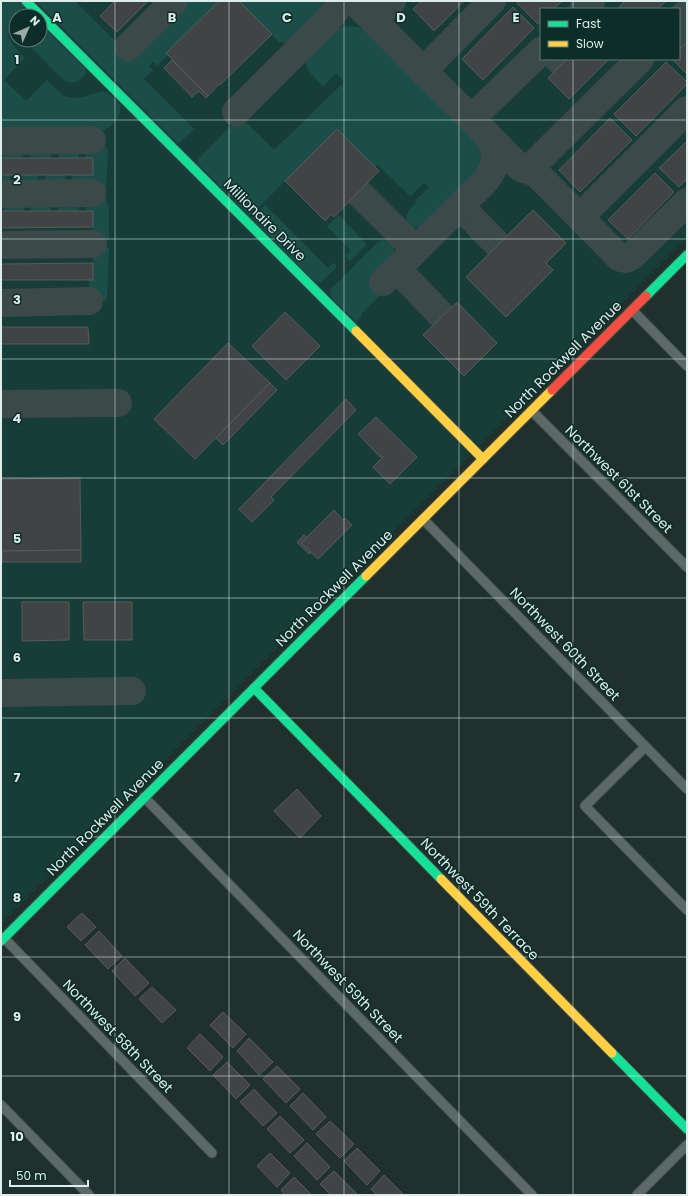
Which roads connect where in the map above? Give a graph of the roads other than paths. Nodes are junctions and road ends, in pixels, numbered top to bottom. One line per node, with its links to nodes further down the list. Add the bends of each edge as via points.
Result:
1 (26, 1): 6 (street, Millionaire Drive)
2 (687, 255): 3 (street, North Rockwell Avenue)
3 (632, 310): 4 (street); 5 (street, North Rockwell Avenue)
4 (687, 366)
5 (532, 411): 6 (street, North Rockwell Avenue); 8 (street, Northwest 61st Street)
6 (483, 459): 7 (street, North Rockwell Avenue)
7 (423, 519): 9 (street, North Rockwell Avenue); 10 (street, Northwest 60th Street)
8 (687, 567)
9 (254, 688): 12 (street, North Rockwell Avenue); 16 (street, Northwest 59th Terrace)
10 (645, 747): 11 (street, Northwest 60th Street); 13 (street, via 585,806)
11 (687, 789)
12 (144, 797): 14 (street, North Rockwell Avenue); 20 (street, Northwest 59th Street)
13 (687, 910)
14 (2, 939): 18 (street, Northwest 58th Street)
15 (1, 1105): 19 (street)
16 (687, 1129)
17 (687, 1145): 21 (street)
18 (212, 1153)
19 (89, 1195)
20 (532, 1195)
21 (637, 1195)

